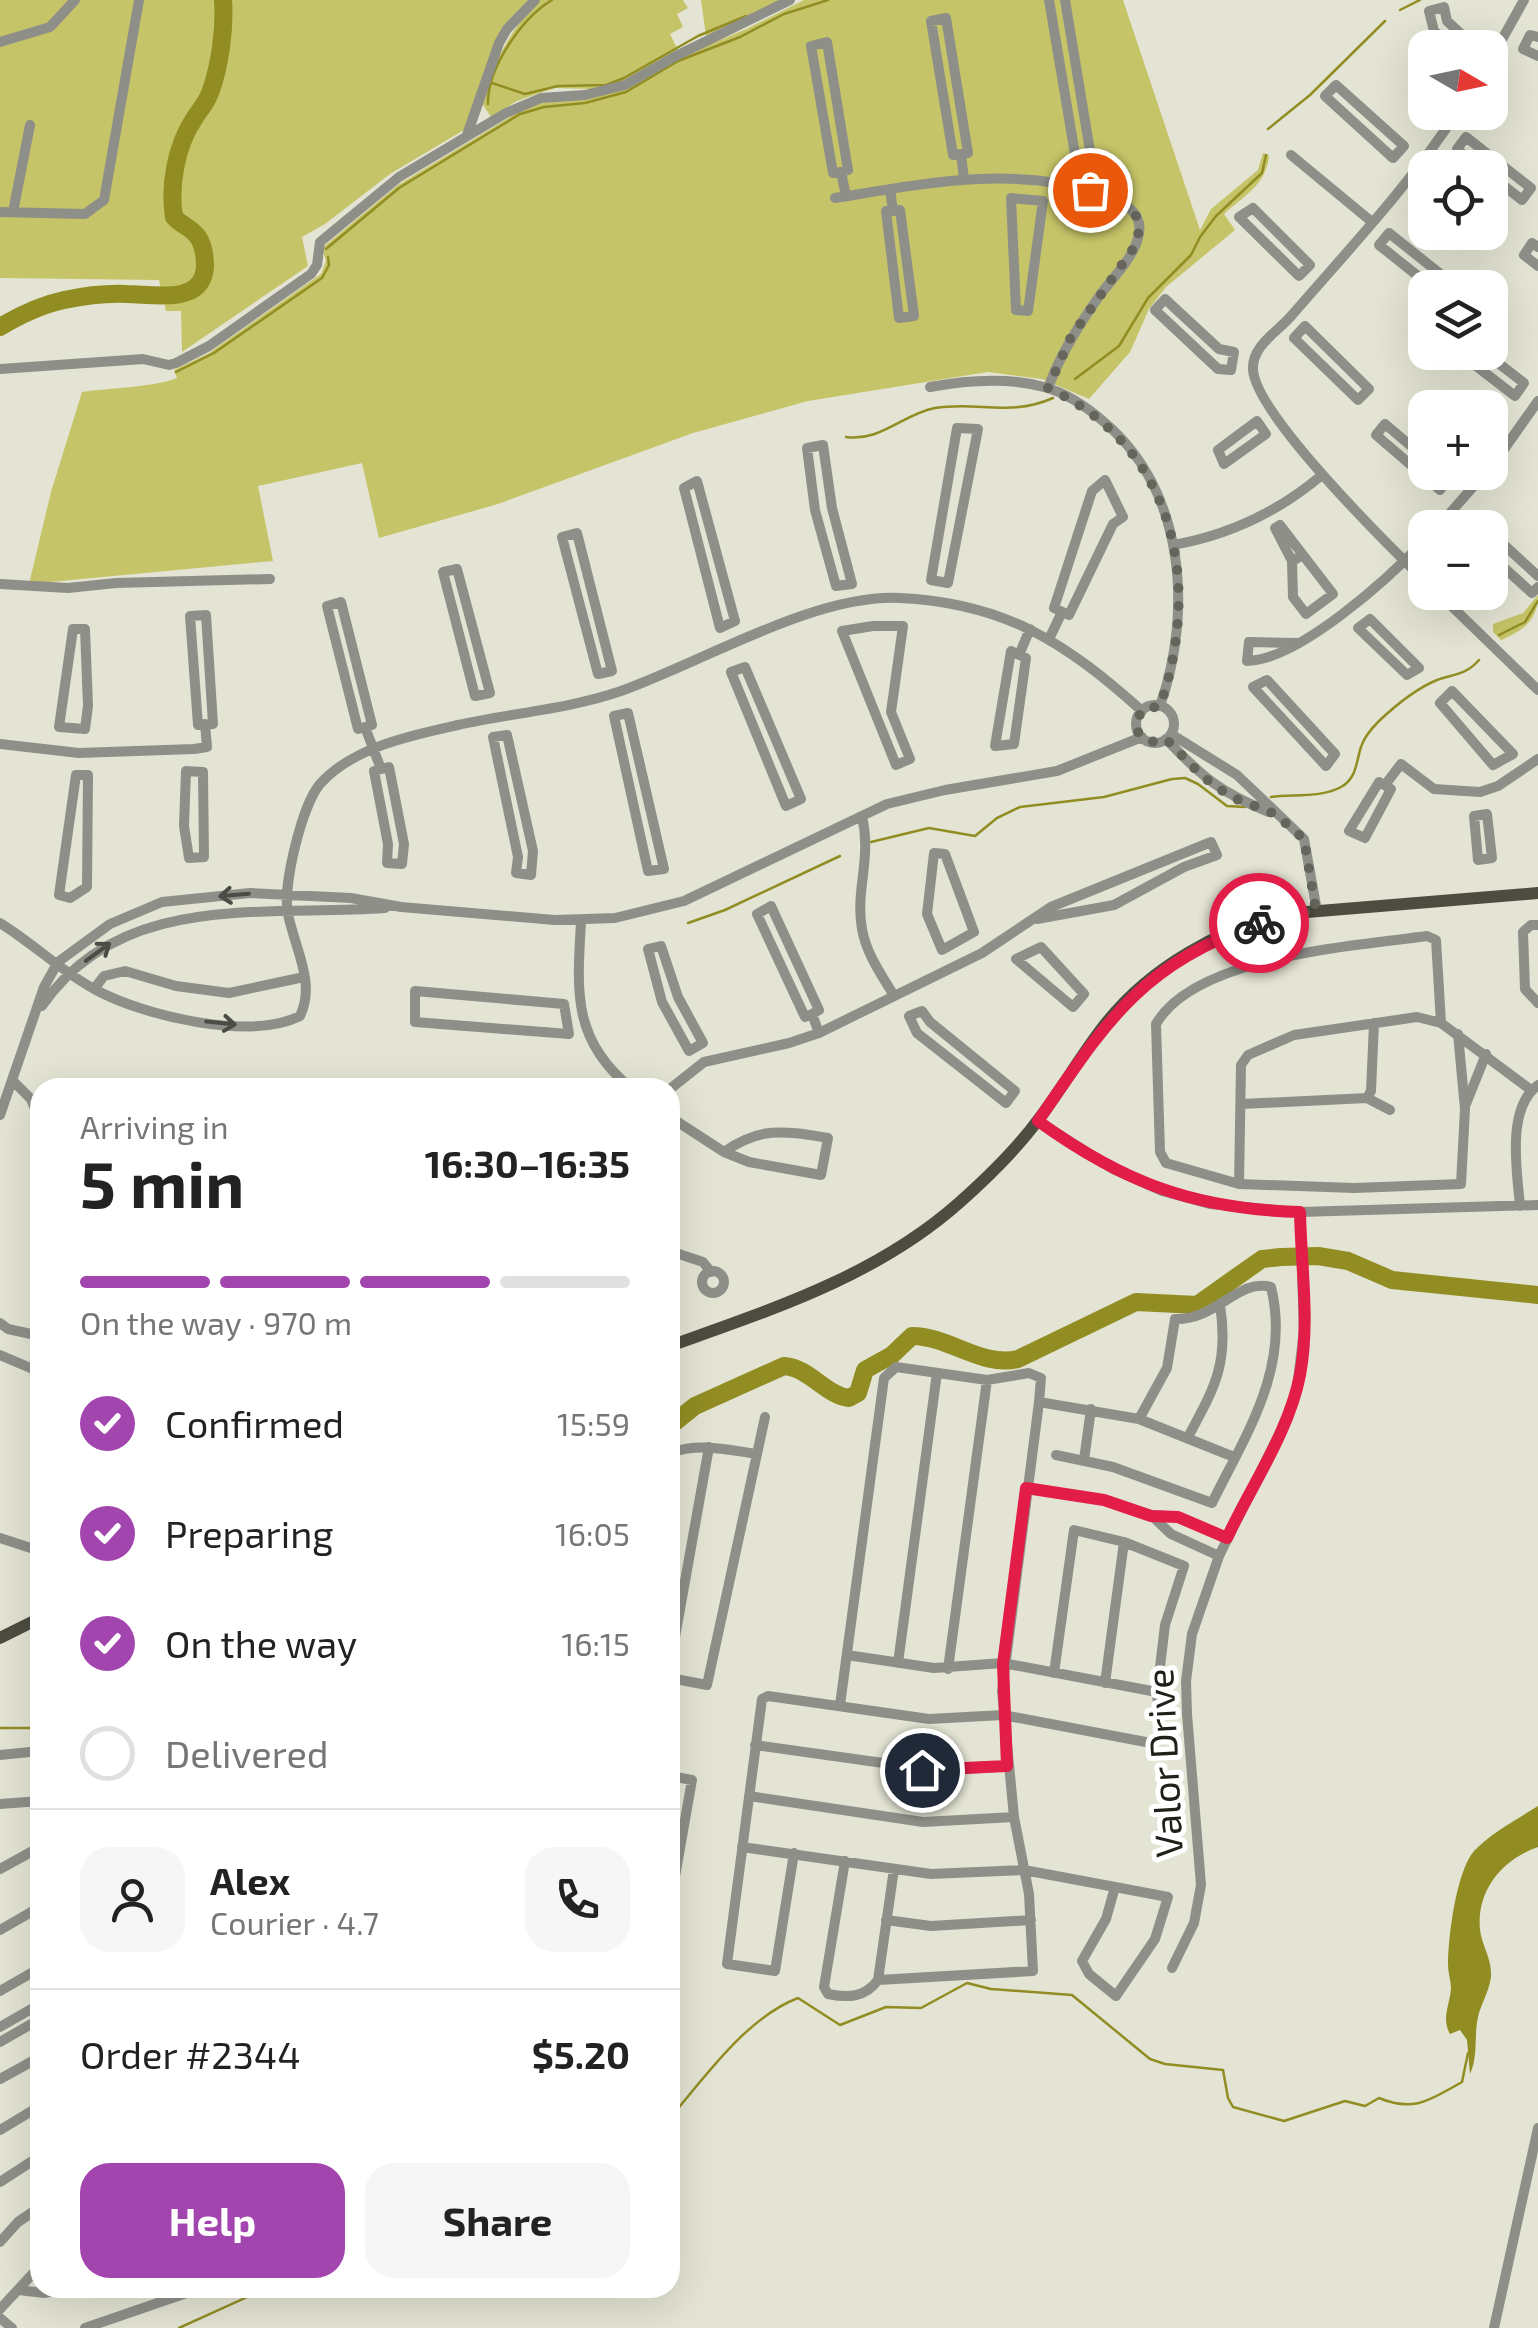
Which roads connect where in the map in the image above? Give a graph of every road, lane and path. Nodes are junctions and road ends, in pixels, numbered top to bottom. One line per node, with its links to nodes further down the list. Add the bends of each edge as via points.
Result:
1 (75, 0): 13 (street, via 50,27)
2 (139, 0): 39 (street, via 104,200 85,214)
3 (535, 0): 18 (street, via 499,43)
4 (790, 0): 18 (street, via 636,80 532,101)
5 (1049, 0): 27 (street, via 1076,160)
6 (1066, 0): 27 (street, via 1092,163)
7 (1524, 0): 10 (street)
8 (1434, 30): 9 (street, via 1429,12 1444,7)
9 (1457, 30)
10 (1508, 31)
11 (1508, 33): 14 (street)
12 (1538, 37): 14 (street)
13 (0, 42)
14 (1526, 42): 15 (street, via 1523,49)
15 (1538, 56)
16 (30, 126): 39 (street)
17 (1445, 131): 19 (street); 20 (street)
18 (467, 136): 52 (street, via 384,188 320,242 311,274 184,361)
19 (1462, 143): 21 (street); 22 (street, via 1466,137)
20 (1432, 150)
21 (1458, 150)
22 (1483, 150)
23 (1398, 152): 23 (street, via 1404,146 1336,86 1325,96 1393,158); 26 (street)
24 (961, 154): 24 (street, via 968,153 946,18 931,21 953,155); 30 (street)
25 (1291, 156): 40 (street)
26 (1408, 160)
27 (1085, 162): 33 (street)
28 (1508, 170): 35 (street, via 1531,188 1522,200)
29 (841, 172): 29 (street, via 848,170 826,42 811,46 834,173); 34 (street, via 840,197)
30 (964, 179): 31 (street); 34 (street)
31 (1029, 179): 33 (street); 36 (street)
32 (1408, 182): 40 (street)
33 (1081, 187): 56 (street, via 1130,207 1138,237 1071,337)
34 (890, 189): 37 (street)
35 (1508, 189)
36 (1028, 198): 36 (street, via 1011,198 1016,310 1028,311 1043,200)
37 (893, 210): 37 (street, via 886,212 899,318 914,316 900,210)
38 (0, 212): 39 (street)
39 (13, 212)
40 (1371, 224): 41 (street); 47 (street)
41 (1384, 239): 44 (street, via 1379,246); 45 (street, via 1389,234)
42 (1538, 247): 43 (street, via 1532,242 1524,255)
43 (1538, 266)
44 (1410, 270)
45 (1434, 270)
46 (1304, 271): 46 (street, via 1310,265 1253,208 1239,217 1299,276); 47 (street)
47 (1320, 281): 48 (street)
48 (1289, 319): 49 (street); 51 (street)
49 (1300, 331): 49 (street, via 1305,326 1369,388 1358,400 1294,338)
50 (1233, 361): 50 (street, via 1234,352 1219,348 1165,299 1155,310 1218,369 1231,370); 51 (street)
51 (1252, 364): 60 (street, via 1257,390)
52 (0, 369)
53 (1481, 370): 57 (street, via 1515,396)
54 (1507, 370): 57 (street, via 1524,383)
55 (930, 387): 56 (street, via 988,380)
56 (1048, 388): 70 (street, via 1094,414 1132,451 1158,495)
57 (1519, 390): 58 (street)
58 (1538, 401): 59 (street)
59 (1534, 417): 63 (street)
60 (1276, 418): 61 (street); 65 (street)
61 (1262, 428): 61 (street, via 1257,421 1218,450 1224,464 1266,434)
62 (1408, 444): 64 (street, via 1385,424 1376,435)
63 (1508, 447)
64 (1408, 462)
65 (1322, 475): 70 (street, via 1252,521); 75 (street)
66 (1453, 490): 68 (street)
67 (1471, 490): 68 (street)
68 (1462, 500): 69 (street)
69 (1454, 510)
70 (1173, 545): 107 (street, via 1178,626)
71 (1508, 549): 78 (street)
72 (1303, 554): 74 (street); 74 (street, via 1280,525 1274,528); 87 (street, via 1333,594)
73 (1408, 558): 75 (street)
74 (1292, 561): 87 (street, via 1293,597 1306,614)
75 (1404, 562): 76 (street); 88 (street)
76 (1408, 566)
77 (1508, 572): 83 (street, via 1532,594)
78 (1538, 576)
79 (270, 579): 81 (street, via 68,588)
80 (939, 582): 80 (street, via 948,582 978,429 957,428 931,580); 85 (street)
81 (0, 584)
82 (844, 585): 82 (street, via 836,586 815,510 807,448 823,445 852,584); 86 (street)
83 (1538, 587)
84 (874, 600): 85 (street); 86 (street); 94 (street)
85 (934, 602): 95 (street)
86 (848, 604): 98 (street)
87 (1320, 604): 91 (street)
88 (1352, 605): 91 (street); 92 (street)
89 (1456, 610): 104 (street)
90 (1062, 612): 90 (street, via 1068,615 1113,524 1124,517 1105,480 1092,491 1054,608); 96 (street)
91 (1331, 620): 97 (street)
92 (1364, 623): 92 (street, via 1370,619 1419,668 1407,675 1358,628)
93 (727, 624): 93 (street, via 720,628 684,488 697,481 735,621); 98 (street)
94 (873, 626): 94 (street, via 842,630 896,765 910,759 891,712 903,626)
95 (1030, 628): 96 (street); 99 (street)
96 (1050, 638): 108 (street)
97 (1298, 644): 100 (street); 100 (street, via 1249,642 1246,661)
98 (733, 646): 101 (street); 105 (street)
99 (1019, 655): 99 (street, via 1011,652 995,746 1014,744 1026,658)
100 (1257, 660): 103 (street)
101 (739, 669): 101 (street, via 746,667 801,799 786,806 731,672)
102 (606, 672): 102 (street, via 598,674 562,538 577,533 612,671); 105 (street)
103 (1259, 684): 103 (street, via 1268,680 1336,754 1326,766 1253,687)
104 (1538, 690)
105 (613, 693): 109 (street); 110 (street)
106 (483, 694): 106 (street, via 490,692 457,569 443,572 475,696); 110 (street)
107 (1160, 706): 108 (street); 115 (street, via 1172,717)
108 (1142, 710): 116 (street)
109 (621, 714): 109 (street, via 628,713 664,869 648,871 614,716)
110 (492, 717): 114 (street); 119 (street, via 407,736)
111 (205, 724): 111 (street, via 214,724 206,615 190,616 198,725); 118 (street, via 207,747)
112 (365, 727): 112 (street, via 358,730 327,606 341,602 372,725); 119 (street)
113 (72, 728): 113 (street, via 84,729 88,706 85,629 73,629 59,727); 120 (street)
114 (499, 736): 114 (street, via 493,737 516,873 531,875 533,851 512,754 507,735)
115 (1169, 736): 116 (street, via 1151,742); 129 (street, via 1236,775); 129 (street, via 1202,776 1231,797)
116 (1142, 737): 131 (street, via 1056,771 946,790)
117 (0, 744): 120 (street)
118 (194, 749): 120 (street); 124 (street)
119 (374, 751): 123 (street); 134 (street, via 318,786 293,854)
120 (74, 752): 125 (street)
121 (1503, 759): 121 (street, via 1513,754 1452,692 1440,703 1493,765); 126 (street)
122 (1538, 760): 126 (street)
123 (381, 769): 123 (street, via 389,767 402,864 387,862 374,771)
124 (195, 772): 124 (street, via 203,772 204,857 188,858 186,771)
125 (82, 775): 125 (street, via 76,775 59,895 70,898 86,888 88,775)
126 (1514, 776): 128 (street)
127 (1385, 785): 127 (street, via 1379,782 1350,831 1364,838 1391,788); 128 (street, via 1401,764 1434,789)
128 (1480, 792): 130 (street)
129 (1275, 814): 137 (street, via 1304,839)
130 (1481, 815)
131 (862, 816): 140 (street, via 684,901); 152 (street, via 868,853 862,928)
132 (1120, 876): 135 (street); 135 (street, via 1211,842 1217,855); 139 (street)
133 (1538, 893): 137 (main road)
134 (288, 894): 136 (street); 138 (street); 147 (street, one-way to 147, via 162,902 110,924)
135 (1126, 899): 139 (street)
136 (401, 907): 138 (street); 140 (street)
137 (1316, 911): 176 (main road, via 1236,931 1170,965 1104,1026)
138 (287, 912): 148 (street, one-way to 138, via 120,936 164,922); 149 (street)
139 (1038, 919): 143 (street)
140 (582, 922): 157 (street)
141 (0, 923): 147 (street)
142 (1538, 925): 153 (street, via 1523,932 1524,989)
143 (1015, 934): 145 (street); 146 (street)
144 (960, 940): 144 (street, via 974,932 945,854 934,853 927,914 942,950); 146 (street)
145 (1030, 952): 145 (street, via 1016,958 1072,1007 1084,994 1041,947)
146 (970, 959): 150 (street)
147 (58, 962): 148 (street); 158 (street)
148 (71, 972): 151 (street); 158 (street)
149 (304, 977): 151 (street, via 228,993 125,971 104,976); 151 (street, one-way to 149, via 196,1021 282,1025 300,1016 307,1001)
150 (906, 989): 152 (street); 155 (street)
151 (94, 990)
152 (893, 994): 161 (street)
153 (1538, 1002)
154 (812, 1014): 154 (street, via 819,1010 770,906 757,914 805,1018); 161 (street)
155 (916, 1014): 155 (street, via 909,1016 916,1032 1006,1103 1016,1091 922,1011)
156 (568, 1017): 156 (street, via 564,1004 415,991 415,1022 569,1034); 157 (street)
157 (582, 1019): 166 (street, via 600,1056)
158 (31, 1022): 167 (street)
159 (1374, 1023): 160 (street, via 1418,1016); 170 (street); 172 (street, via 1294,1035 1248,1055 1241,1064)
160 (1441, 1023): 162 (street); 179 (street, via 1436,940 1426,936 1272,958 1231,972 1164,1010 1156,1024 1160,1152 1166,1163)
161 (820, 1032): 165 (street)
162 (1458, 1034): 164 (street); 173 (street)
163 (695, 1048): 163 (street, via 689,1051 662,1002 648,949 662,946 678,998 703,1042); 165 (street)
164 (1486, 1054): 169 (street); 173 (street)
165 (704, 1062): 168 (street)
166 (622, 1078)
167 (12, 1080): 171 (street); 175 (street)
168 (680, 1081)
169 (1535, 1087): 181 (street, via 1517,1123)
170 (1367, 1098): 172 (street); 174 (street)
171 (30, 1099)
172 (1242, 1104): 179 (street)
173 (1464, 1109): 179 (street, via 1461,1184)
174 (1390, 1110)
175 (0, 1115)
176 (1038, 1121): 182 (street, via 1113,1169 1162,1190 1210,1204); 188 (main road, via 958,1204 906,1243 827,1288)
177 (680, 1123): 178 (street)
178 (724, 1152): 178 (street, via 821,1175 828,1138 760,1132)
179 (1239, 1184)
180 (1538, 1205): 181 (street)
181 (1520, 1206): 182 (street)
182 (1300, 1212): 207 (street, Valor Drive, via 1304,1342 1297,1388)
183 (680, 1254): 184 (street)
184 (711, 1272)
185 (1220, 1305): 196 (street, via 1175,1319 1167,1368); 197 (street, via 1225,1338 1217,1380); 202 (street, via 1259,1284 1271,1287 1275,1302 1270,1383)
186 (0, 1324): 187 (street)
187 (30, 1334)
188 (680, 1342)
189 (0, 1355): 190 (street)
190 (30, 1368)
191 (938, 1373): 192 (street); 214 (street, via 896,1367 884,1378); 215 (street)
192 (986, 1380): 193 (street, via 1029,1372 1041,1378); 217 (street)
193 (1038, 1402): 194 (street); 204 (street)
194 (1092, 1409): 196 (street); 203 (street)
195 (765, 1417): 200 (street)
196 (1139, 1419): 197 (street)
197 (1188, 1438): 202 (street)
198 (709, 1447): 199 (street); 200 (street); 211 (street)
199 (680, 1449)
200 (757, 1454): 219 (street, via 707,1685)
201 (1056, 1455): 203 (street)
202 (1234, 1457): 203 (street, via 1212,1503)
203 (1084, 1460)
204 (1026, 1488): 205 (street, via 1090,1497); 216 (street)
205 (1151, 1516): 207 (street, via 1178,1517); 210 (street)
206 (0, 1538): 209 (street)
207 (1227, 1538): 210 (street, Valor Drive)
208 (1124, 1542): 218 (street, via 1074,1530); 220 (street); 221 (street, via 1184,1566 1165,1625)
209 (30, 1548)
210 (1219, 1556): 246 (street, Valor Drive, via 1192,1634 1186,1681 1202,1885 1194,1922)
211 (680, 1598)
212 (30, 1623): 213 (main road)
213 (0, 1638)
214 (847, 1655): 215 (street); 222 (street)
215 (898, 1663): 217 (street)
216 (1003, 1664): 217 (street); 218 (street); 223 (street)
217 (948, 1669)
218 (1054, 1673): 220 (street)
219 (680, 1680)
220 (1105, 1683): 221 (street)
221 (1157, 1692): 223 (street, via 1160,1732 1151,1744)
222 (840, 1704): 223 (street, via 929,1720); 224 (street, via 768,1696)
223 (1003, 1715): 227 (street)
224 (756, 1745): 227 (street, via 940,1771); 229 (street)
225 (30, 1752): 226 (street)
226 (0, 1755)
227 (1007, 1766): 232 (street)
228 (680, 1778): 234 (street, via 692,1780)
229 (749, 1796): 232 (street, via 922,1822); 233 (street)
230 (30, 1802): 231 (street)
231 (0, 1804)
232 (1014, 1817): 240 (street)
233 (742, 1847): 236 (street); 236 (street, via 728,1964 776,1972)
234 (680, 1848)
235 (30, 1852): 238 (street)
236 (794, 1854): 237 (street)
237 (845, 1861): 239 (street); 248 (street, via 824,1987 851,1998)
238 (0, 1869)
239 (894, 1870): 240 (street); 243 (street)
240 (1024, 1870): 241 (street); 244 (street)
241 (1115, 1887): 241 (street, via 1082,1961 1116,1996 1155,1939 1168,1897)
242 (30, 1913): 245 (street)
243 (886, 1920): 244 (street, via 931,1926); 248 (street)
244 (1031, 1920): 248 (street, via 1034,1970)
245 (0, 1930)
246 (1172, 1968)
247 (30, 1974): 249 (street)
248 (878, 1980)
249 (0, 1991)
250 (30, 2010): 252 (street)
251 (30, 2025): 253 (street)
252 (0, 2027)
253 (0, 2042)
254 (30, 2062): 255 (street)
255 (0, 2079)
256 (30, 2112): 258 (street)
257 (1538, 2128): 271 (street)
258 (0, 2130)
259 (30, 2162): 260 (street)
260 (0, 2182)
261 (30, 2214): 262 (street)
262 (0, 2242)
263 (30, 2278): 264 (street)
264 (20, 2290): 265 (street); 267 (street)
265 (30, 2291)
266 (167, 2298): 270 (street)
267 (0, 2309)
268 (0, 2318): 269 (street)
269 (12, 2328)
270 (85, 2328)
271 (1494, 2328)

